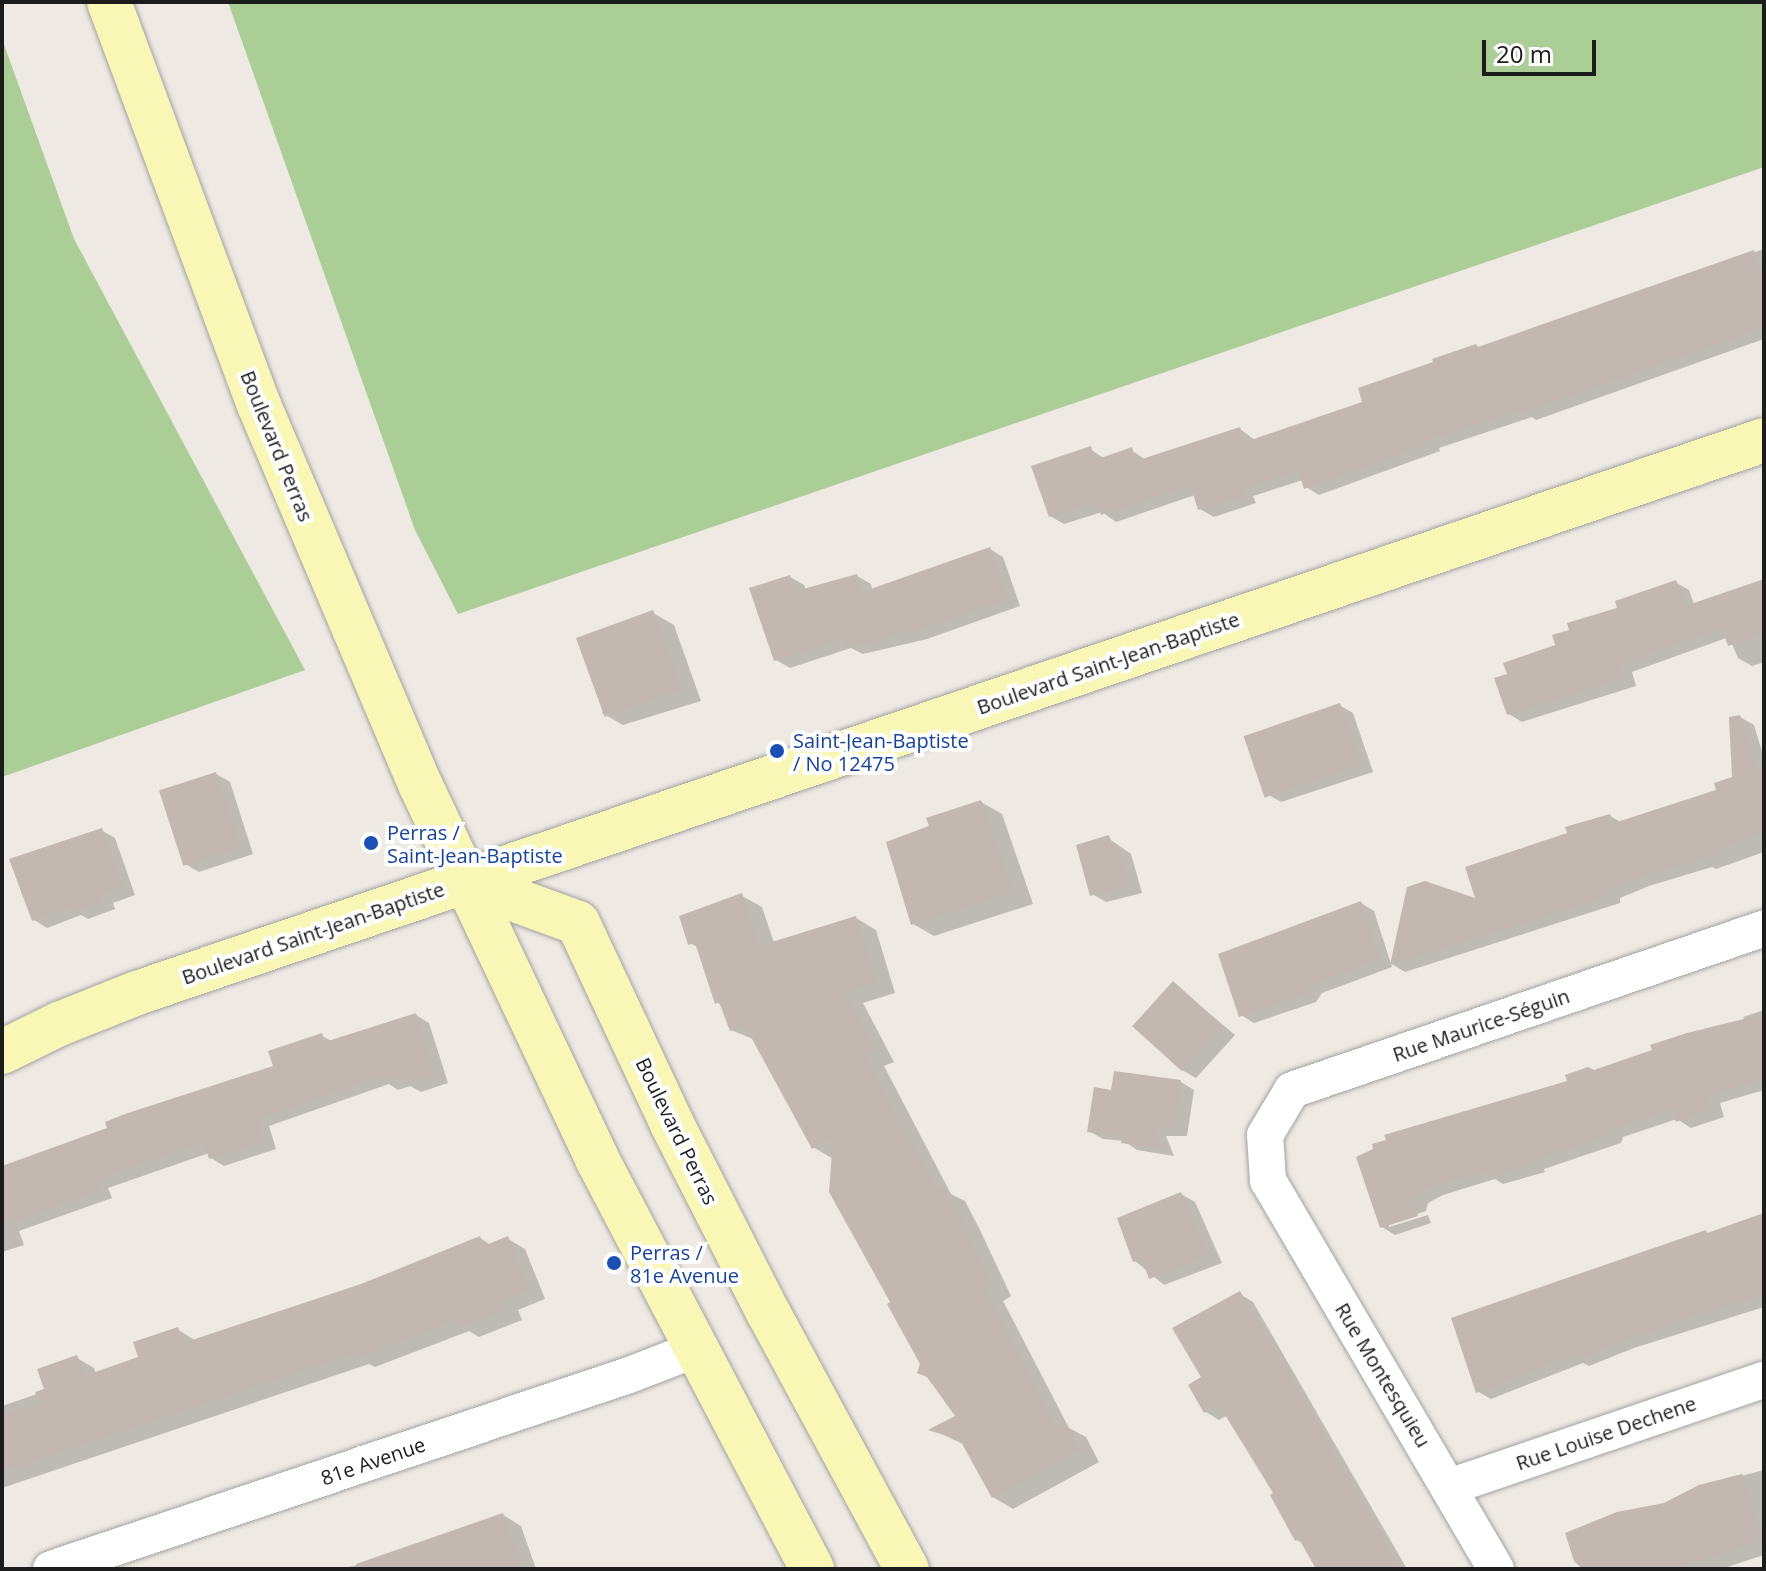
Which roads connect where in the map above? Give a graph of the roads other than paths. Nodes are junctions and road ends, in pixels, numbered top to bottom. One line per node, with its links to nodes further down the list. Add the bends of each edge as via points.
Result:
1 (109, 2): 3 (main road, Boulevard Perras, via 259,405)
2 (1764, 440): 3 (main road, Boulevard Saint-Jean-Baptiste)
3 (466, 882): 5 (main road, Boulevard Saint-Jean-Baptiste, via 137,993); 7 (main road, Boulevard Perras); 12 (main road, Boulevard Perras, via 578,923 672,1124)
4 (1764, 928): 6 (street, Rue Maurice-Séguin, via 1292,1090 1265,1135)
5 (2, 1052)
6 (1268, 1181): 9 (street, Rue Montesquieu)
7 (694, 1350): 10 (street, 81e Avenue); 11 (main road, Boulevard Perras)
8 (1764, 1380): 9 (street, Rue Louise Dechene)
9 (1449, 1487): 13 (street, Rue Montesquieu)
10 (51, 1569)
11 (812, 1569)
12 (907, 1569)
13 (1496, 1569)

